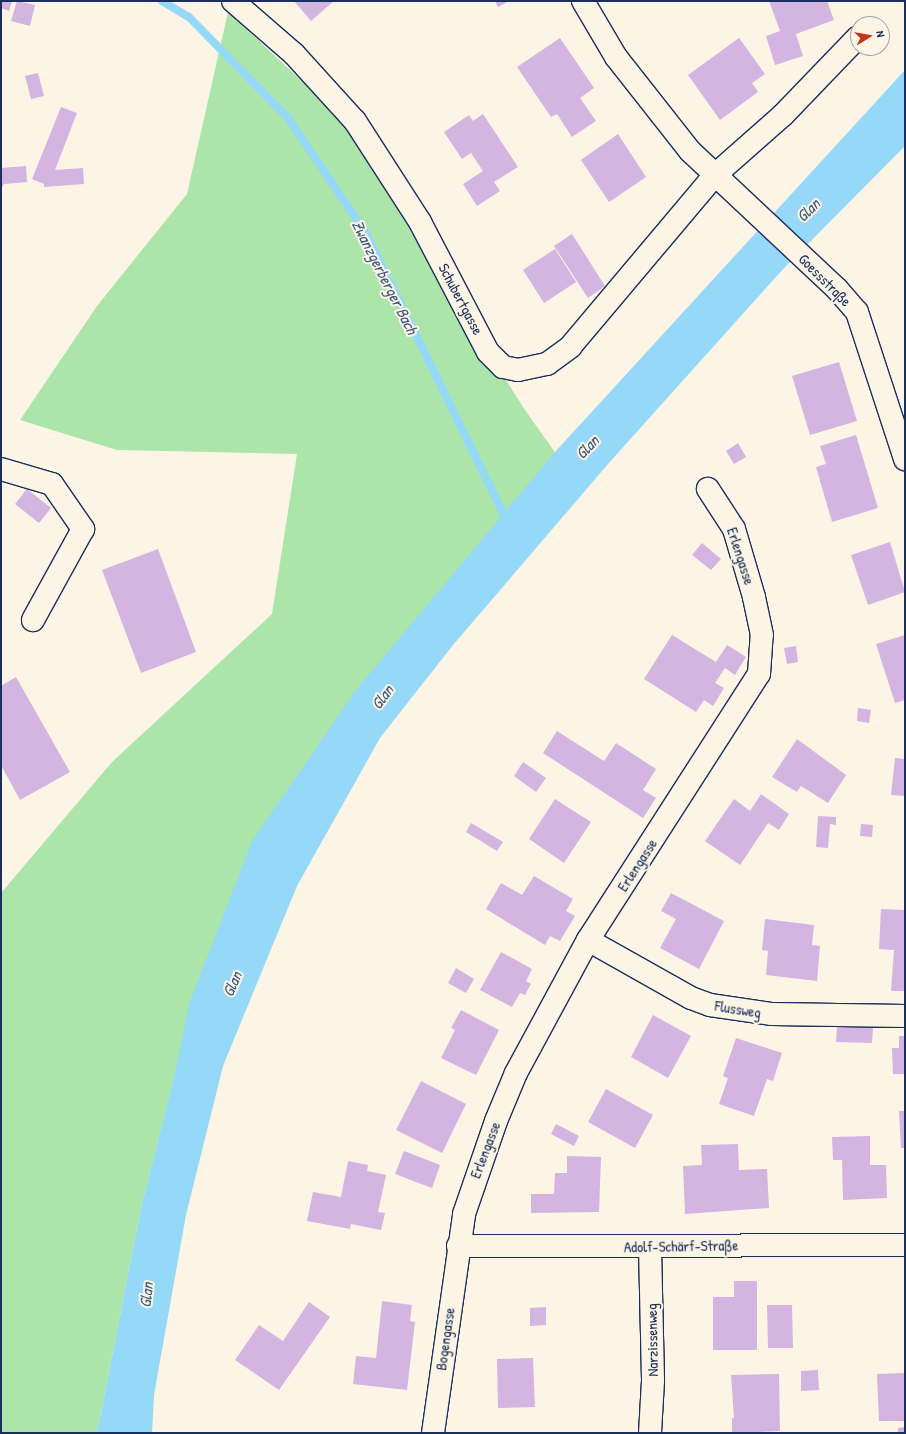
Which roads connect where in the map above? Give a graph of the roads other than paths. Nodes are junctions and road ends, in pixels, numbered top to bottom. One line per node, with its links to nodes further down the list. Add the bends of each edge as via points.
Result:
1 (233, 1): 4 (street, Schubertgasse, via 294,54 355,121 420,222 488,352 502,367 532,369 547,364 570,347)
2 (583, 1): 4 (street, Goessstraße, via 612,51 662,119)
3 (850, 45): 4 (street, via 783,115)
4 (715, 175): 5 (street, Goessstraße, via 837,289 857,312)
5 (898, 419): 6 (street, Goessstraße)
6 (905, 458)
7 (1, 469): 9 (street, via 52,484 83,529)
8 (708, 489): 10 (street, Erlengasse, via 734,530 754,597 762,635 759,674)
9 (33, 620)
10 (588, 940): 11 (street, Flussweg, via 691,998 710,1005 772,1014); 13 (street, Erlengasse, via 516,1073 471,1186)
11 (905, 1016)
12 (905, 1245): 14 (street, Adolf-Schärf-Straße)
13 (458, 1246): 14 (street, Adolf-Schärf-Straße); 15 (street, Bogengasse)
14 (650, 1247): 16 (street, Narzissenweg, via 653,1381)
15 (433, 1433)
16 (650, 1433)

